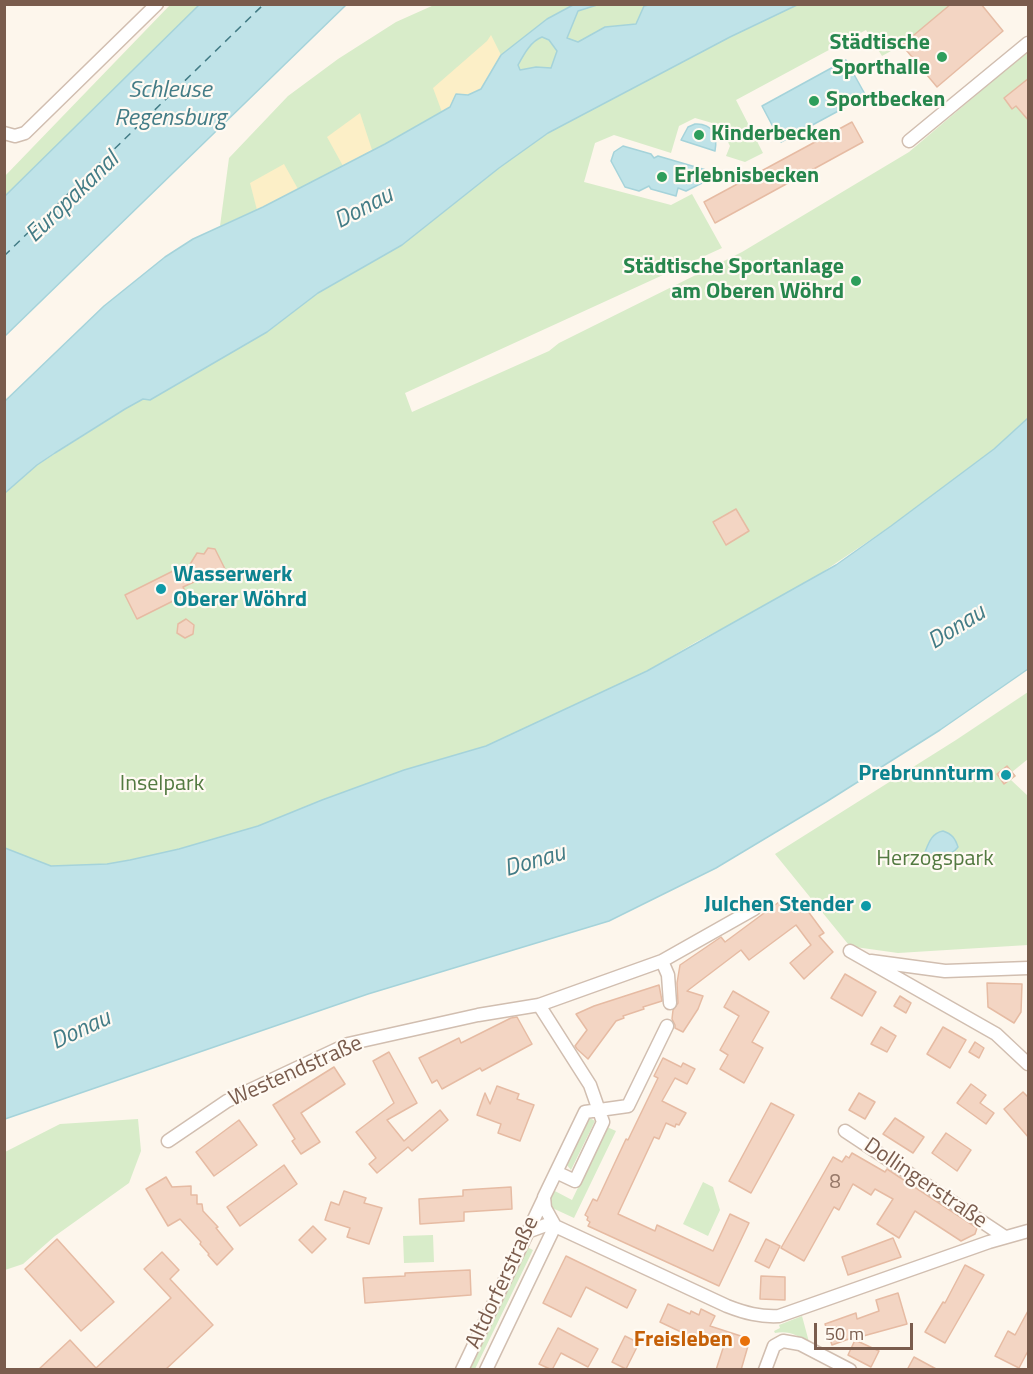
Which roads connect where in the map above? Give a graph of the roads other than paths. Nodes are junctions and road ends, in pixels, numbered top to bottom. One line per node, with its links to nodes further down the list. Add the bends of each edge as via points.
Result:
1 (157, 4): 3 (street, via 25,133)
2 (1029, 43): 4 (street)
3 (4, 133)
4 (909, 141)
5 (754, 909): 7 (street, Westendstraße)
6 (850, 951): 8 (street)
7 (663, 961): 10 (street); 11 (street, Westendstraße)
8 (865, 961): 9 (street, via 945,971); 13 (street, via 996,1034)
9 (1029, 968)
10 (670, 1003)
11 (539, 1005): 14 (street, via 590,1086); 16 (street, Westendstraße, via 348,1044 227,1101)
12 (666, 1026): 14 (street, Altdorferstraße, via 628,1106)
13 (1029, 1064)
14 (600, 1112): 17 (street, Altdorferstraße, via 585,1112); 17 (street, via 603,1122 575,1180)
15 (845, 1131): 22 (street, Dollingerstraße)
16 (168, 1141)
17 (556, 1172): 18 (street, Altdorferstraße)
18 (544, 1197): 19 (street, Altdorferstraße); 21 (street, Altdorferstraße)
19 (555, 1226): 21 (street); 22 (street, via 727,1306 766,1317 779,1316); 24 (street, Altdorferstraße)
20 (1029, 1231): 22 (street)
21 (527, 1232): 23 (street, Altdorferstraße)
22 (1005, 1237)
23 (462, 1370)
24 (486, 1370)
25 (765, 1370): 26 (street, via 776,1343 783,1341 800,1344)
26 (850, 1370)

